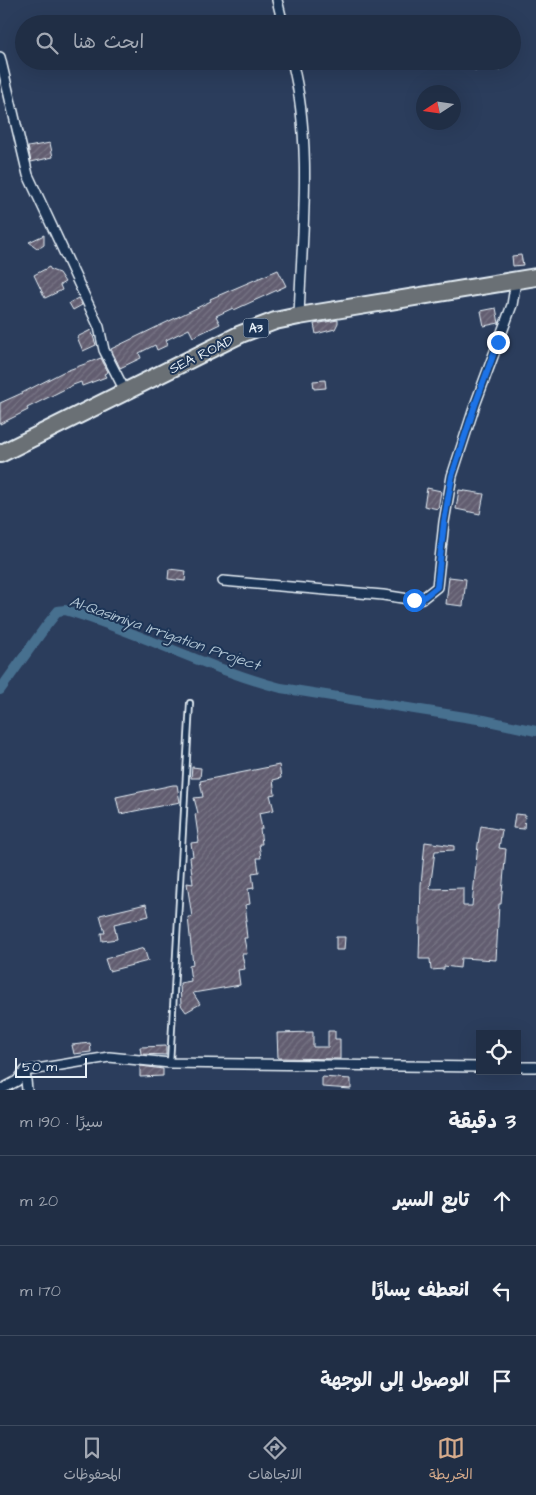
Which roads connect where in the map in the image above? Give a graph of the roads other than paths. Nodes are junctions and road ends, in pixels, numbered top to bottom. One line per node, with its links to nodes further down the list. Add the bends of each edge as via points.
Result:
1 (277, 0): 2 (street)
2 (281, 15)
3 (0, 57): 8 (street, via 28,175 99,327 104,350)
4 (294, 70): 7 (street, via 304,162)
5 (536, 278): 6 (highway, SEA ROAD / A3)
6 (516, 281): 7 (highway, SEA ROAD / A3); 10 (street, via 512,305 452,476 437,587 423,598 414,600)
7 (298, 316): 8 (highway, SEA ROAD / A3, via 241,334)
8 (125, 391): 9 (highway, SEA ROAD / A3)
9 (0, 454)
10 (223, 581)
11 (190, 703): 12 (lane)
12 (170, 1063): 13 (street); 16 (street, via 110,1057)
13 (476, 1067)
14 (536, 1067): 15 (street)
15 (521, 1068)
16 (26, 1071): 17 (street, via 17,1082); 18 (street)
17 (0, 1090)
18 (27, 1090)

